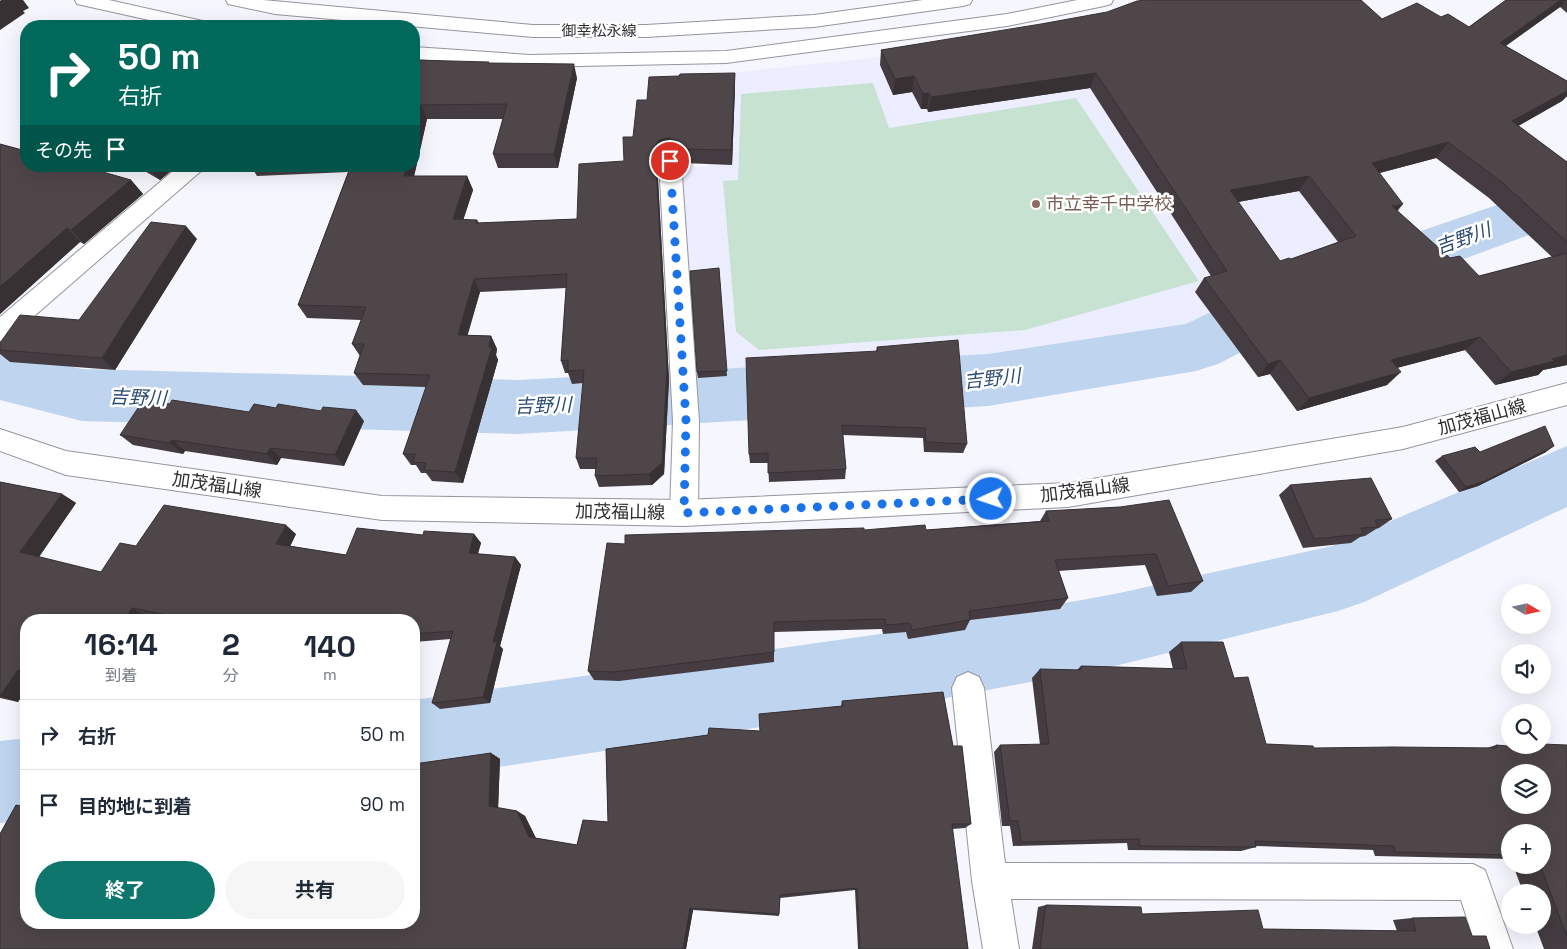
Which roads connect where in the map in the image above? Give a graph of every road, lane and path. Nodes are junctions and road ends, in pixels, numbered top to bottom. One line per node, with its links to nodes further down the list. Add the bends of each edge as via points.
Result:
1 (84, 0): 5 (main road)
2 (235, 0): 6 (main road, 御幸松永線, via 275,8)
3 (963, 0): 7 (main road, 御幸松永線, via 814,21 646,31 532,31)
4 (1104, 0): 8 (main road, via 1007,20 726,58 530,61)
5 (173, 20)
6 (397, 20)
7 (420, 22)
8 (420, 53)
9 (670, 161): 14 (main road, via 686,421)
10 (186, 172): 11 (main road)
11 (0, 331)
12 (1567, 394): 14 (main road, 加茂福山線, via 1403,438 1068,496)
13 (0, 440): 14 (main road, 加茂福山線, via 66,463 382,508)
14 (684, 513)
15 (968, 688): 16 (main road)
16 (990, 881): 17 (main road); 18 (main road, via 1473,882)
17 (1001, 949)
18 (1495, 949)

